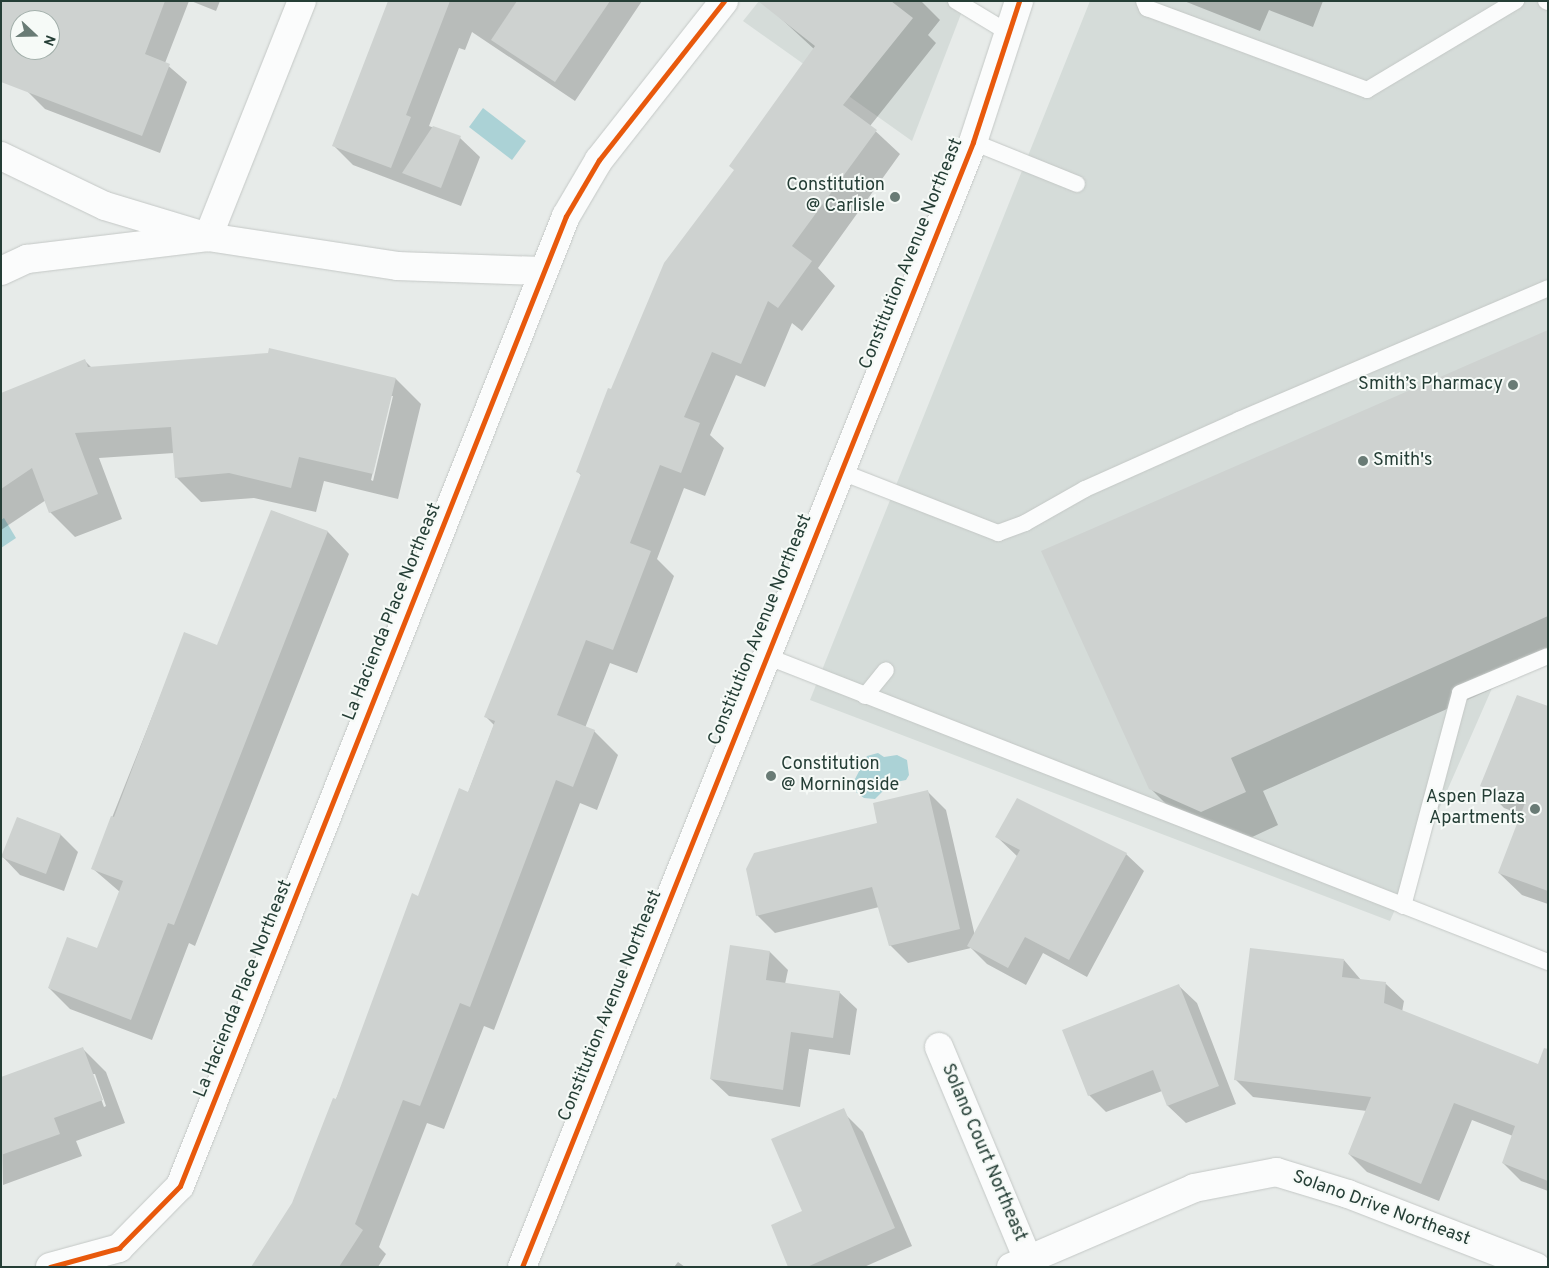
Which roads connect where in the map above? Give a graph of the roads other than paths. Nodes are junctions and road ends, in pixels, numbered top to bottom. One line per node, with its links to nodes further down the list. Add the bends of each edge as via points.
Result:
1 (302, 1): 11 (street)
2 (724, 1): 13 (street, La Hacienda Place Northeast, via 599,160 566,216)
3 (956, 1): 7 (lane)
4 (1019, 1): 7 (street, Constitution Avenue Northeast)
5 (1516, 1): 6 (lane, via 1367,90)
6 (1145, 5)
7 (1009, 32): 8 (street, Constitution Avenue Northeast)
8 (973, 142): 10 (lane); 15 (street, Constitution Avenue Northeast)
9 (1, 156): 11 (street, via 104,206)
10 (1077, 184)
11 (208, 237): 12 (street, via 27,259); 13 (street, via 397,266)
12 (1, 271)
13 (543, 271): 24 (street, La Hacienda Place Northeast, via 180,1186 119,1248)
14 (1548, 288): 15 (lane, via 1239,420 998,533)
15 (839, 471): 16 (street, Constitution Avenue Northeast)
16 (766, 656): 19 (lane); 25 (street, Constitution Avenue Northeast)
17 (1548, 656): 20 (lane, via 1460,693)
18 (886, 670): 19 (lane)
19 (865, 696): 20 (lane)
20 (1403, 906): 21 (lane)
21 (1548, 962)
22 (939, 1047): 23 (street, Solano Court Northeast)
23 (1020, 1263): 26 (street, Solano Drive Northeast, via 1194,1188 1276,1172 1348,1194)
24 (50, 1267)
25 (522, 1267)
26 (1536, 1267)

